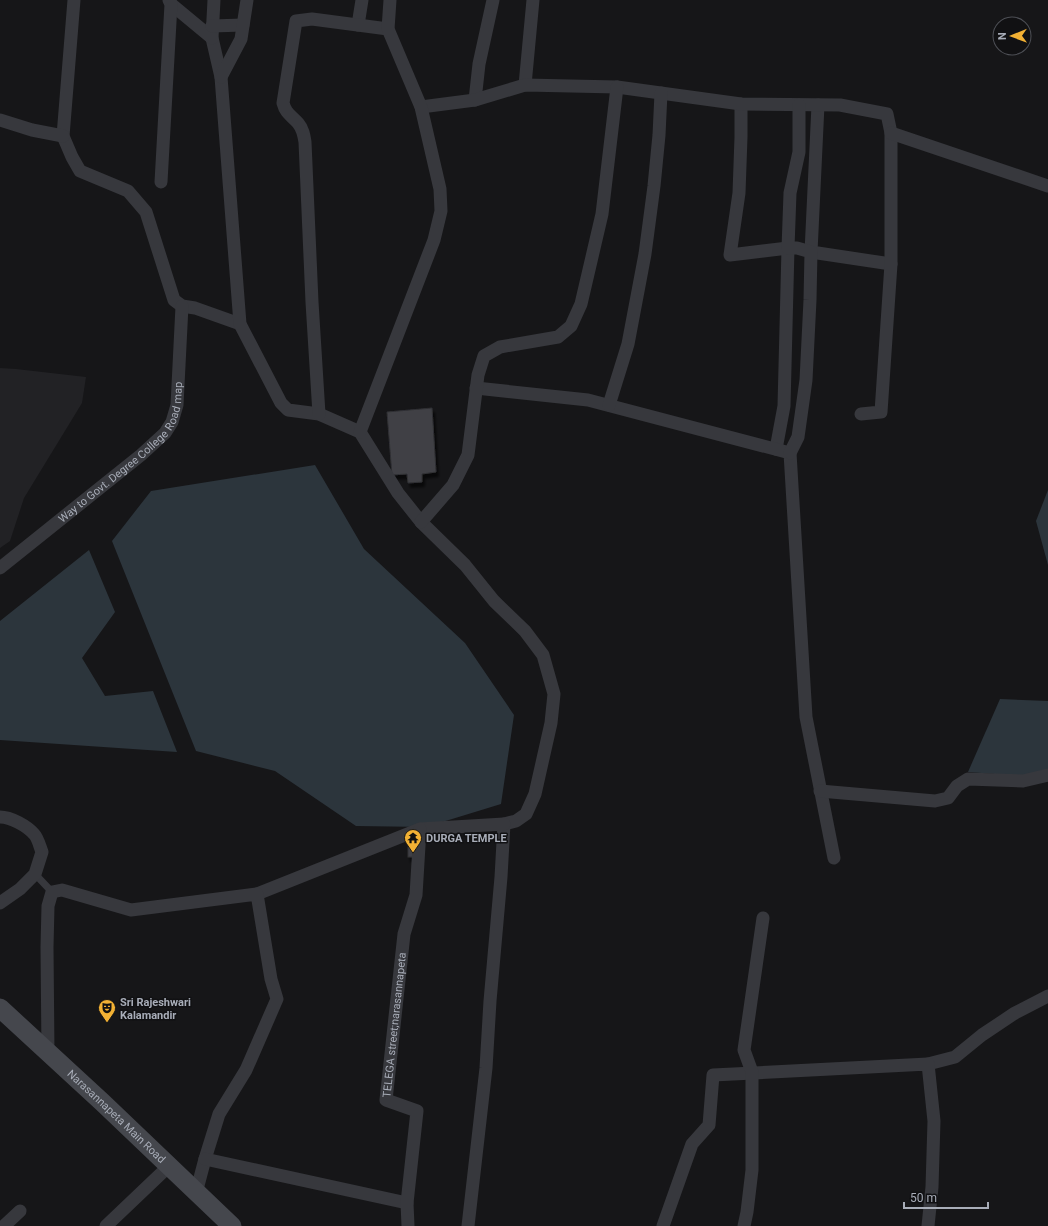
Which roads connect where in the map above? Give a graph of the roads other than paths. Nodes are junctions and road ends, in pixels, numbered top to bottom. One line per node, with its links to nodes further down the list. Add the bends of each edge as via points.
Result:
1 (74, 0): 24 (street)
2 (214, 0): 12 (street)
3 (247, 0): 9 (street)
4 (362, 0): 10 (street)
5 (390, 0): 11 (street)
6 (493, 0): 17 (street, via 479,64)
7 (533, 0): 14 (street)
8 (170, 2): 12 (street); 25 (street)
9 (243, 25): 12 (street); 13 (street, via 241,39)
10 (358, 25): 11 (street); 34 (street, via 312,19 296,21 283,103 285,111 299,124 305,142)
11 (388, 28): 21 (street)
12 (212, 32): 13 (street)
13 (221, 77): 31 (street)
14 (525, 85): 15 (street); 17 (street)
15 (617, 87): 16 (street); 32 (street, via 602,214 581,304 571,326 558,337 500,347 484,356)
16 (661, 93): 18 (street); 33 (street, via 655,179 645,254 628,344)
17 (475, 100): 21 (street)
18 (741, 104): 19 (street); 27 (street, via 739,193 730,255)
19 (799, 105): 20 (street); 27 (street, via 799,152 790,193)
20 (818, 105): 23 (street, via 840,105 887,114); 28 (street)
21 (421, 107): 36 (street, via 440,189 441,211 434,240)
22 (0, 120): 24 (street)
23 (891, 133): 26 (street); 29 (street)
24 (62, 136): 30 (street, via 80,171 128,191 146,212 174,300)
25 (161, 182)
26 (1048, 186)
27 (788, 248): 28 (street); 37 (street, via 784,406)
28 (811, 252): 29 (street); 38 (street, via 806,380 798,437)
29 (891, 264): 35 (street, via 881,412)
30 (182, 306): 31 (street); 40 (street, Way to Govt. Degree College Road map, via 177,406 165,433)
31 (240, 324): 34 (street, via 282,404 288,410)
32 (476, 388): 33 (street, via 588,400); 39 (street, via 468,455 453,485)
33 (609, 405): 37 (street)
34 (319, 414): 36 (street)
35 (861, 414)
36 (360, 432): 39 (street, via 398,493)
37 (776, 449): 38 (street)
38 (790, 453): 42 (street, via 806,717)
39 (421, 522): 44 (street, via 465,565 544,655 554,694 551,723 535,794 526,814 516,821)
40 (0, 568)
41 (1048, 775): 42 (street, via 1023,781 968,779 957,786 948,798 935,801)
42 (820, 791): 46 (street)
43 (0, 817): 47 (street, via 6,817 35,835 42,852)
44 (504, 824): 45 (street); 66 (street, via 486,1068)
45 (420, 829): 49 (street); 60 (street, TELEGA street;narasannapeta, via 416,895 404,934 386,1100 417,1112)
46 (834, 858)
47 (35, 874): 48 (lane); 50 (street)
48 (52, 892): 49 (street, via 62,890 131,910); 54 (street, via 48,906)
49 (257, 894): 57 (street, via 271,979 277,999 246,1070 219,1114)
50 (0, 903)
51 (763, 918): 56 (street, via 744,1050)
52 (1048, 996): 55 (street, via 982,1035 955,1057)
53 (0, 1008): 54 (main road, Narasannapeta Main Road)
54 (48, 1053): 58 (main road, Narasannapeta Main Road)
55 (928, 1064): 56 (street); 69 (street, via 934,1121)
56 (752, 1072): 67 (street, via 713,1075 709,1125 692,1144); 68 (street, via 752,1170)
57 (204, 1159): 59 (street); 60 (street)
58 (169, 1166): 59 (main road, Narasannapeta Main Road); 63 (street)
59 (196, 1192): 64 (main road, Narasannapeta Main Road)
60 (407, 1203): 65 (street, TELEGA street;narasannapeta)
61 (20, 1211): 62 (street)
62 (4, 1226)
63 (106, 1226)
64 (232, 1226)
65 (408, 1226)
66 (468, 1226)
67 (663, 1226)
68 (744, 1226)
69 (928, 1226)

